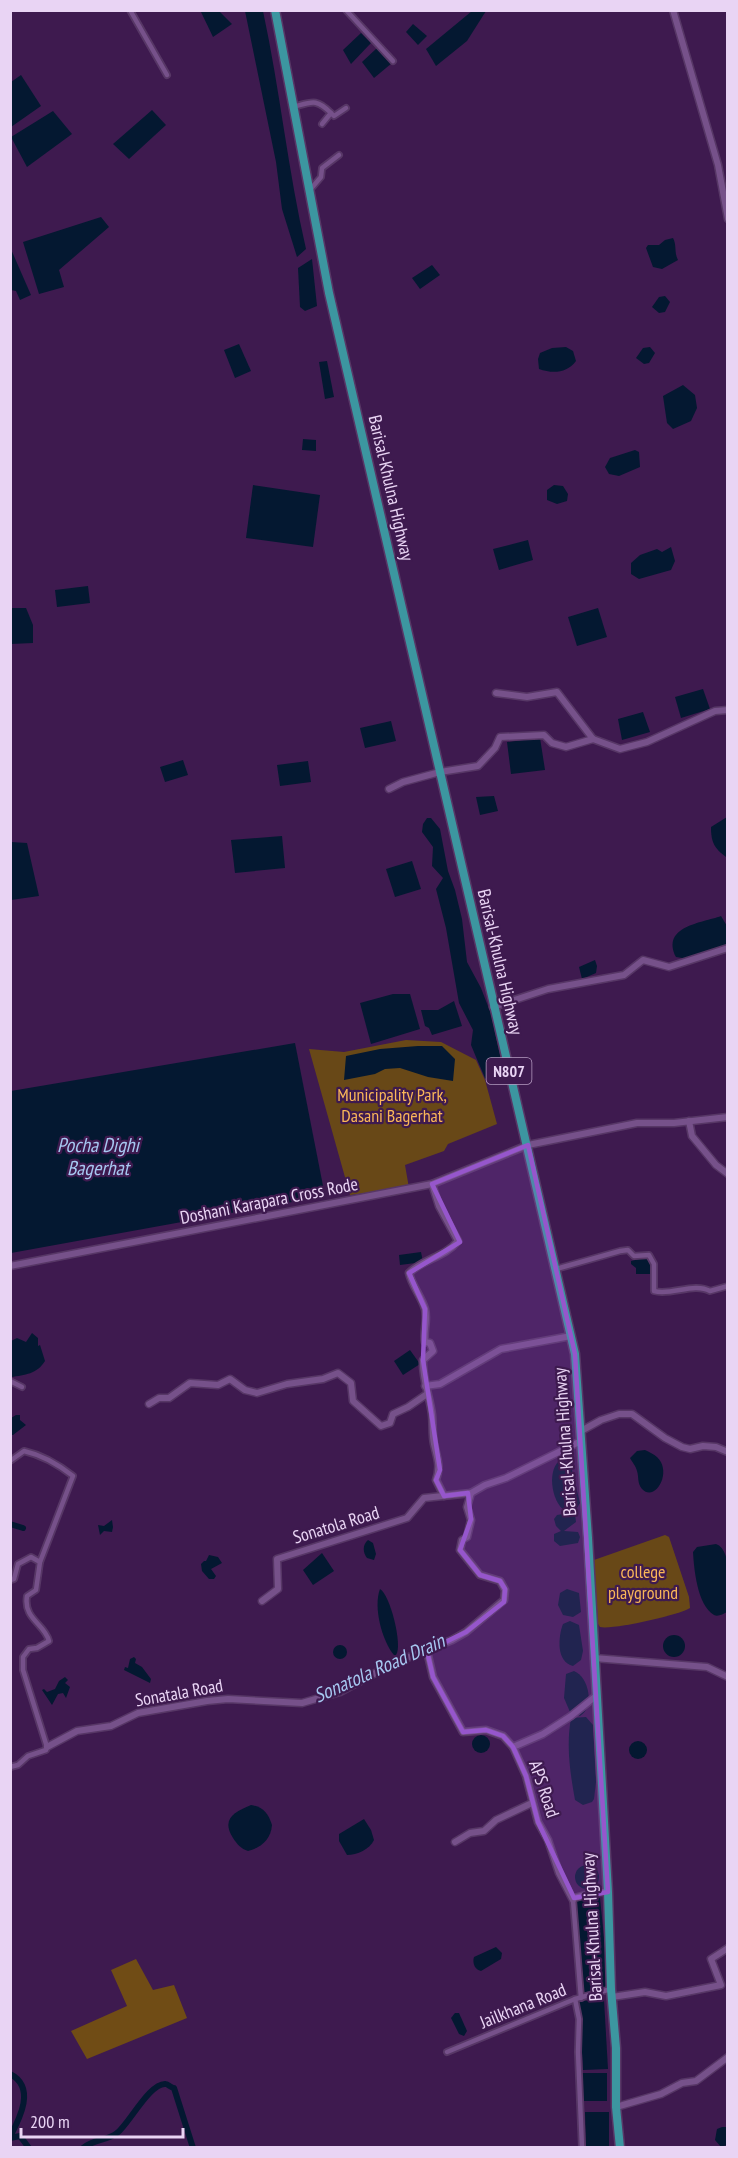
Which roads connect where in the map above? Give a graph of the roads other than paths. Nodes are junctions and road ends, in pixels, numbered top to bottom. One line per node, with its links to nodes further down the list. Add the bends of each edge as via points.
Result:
1 (130, 10): 6 (street)
2 (275, 10): 7 (highway, Barisal-Khulna Highway / N807)
3 (346, 10): 5 (street)
4 (673, 10): 13 (street, via 718,165)
5 (393, 61)
6 (167, 75)
7 (293, 107): 9 (street, via 316,101); 12 (highway, Barisal-Khulna Highway / N807)
8 (346, 108): 9 (street, via 334,116)
9 (331, 113): 10 (street)
10 (321, 124)
11 (339, 155): 12 (street, via 322,168 321,177)
12 (309, 191): 17 (highway, Barisal-Khulna Highway / N807, via 328,293)
13 (728, 219)
14 (496, 693): 16 (street, via 527,697 557,692)
15 (728, 710): 16 (street, via 715,711 647,742 620,748)
16 (593, 739): 17 (street, via 566,747 552,743 544,735 500,737 478,766)
17 (440, 772): 18 (street); 20 (highway, Barisal-Khulna Highway / N807)
18 (389, 789)
19 (728, 948): 20 (street, via 669,967 643,960 624,975 548,989)
20 (493, 1007): 23 (highway, Barisal-Khulna Highway / N807)
21 (728, 1117): 22 (street, Doshani Karapara Cross Rode)
22 (689, 1121): 23 (street, Doshani Karapara Cross Rode, via 638,1123); 24 (street, via 692,1137)
23 (528, 1145): 25 (street, Doshani Karapara Cross Rode); 27 (highway, Barisal-Khulna Highway / N807)
24 (728, 1174)
25 (432, 1184): 26 (street, Doshani Karapara Cross Rode); 31 (street, via 458,1240 453,1247 409,1273 425,1309 424,1342 430,1343 433,1351 423,1359)
26 (10, 1266)
27 (556, 1269): 28 (street, via 628,1250 634,1256 649,1255 654,1264 654,1291 710,1291); 29 (highway, Barisal-Khulna Highway / N807)
28 (728, 1286)
29 (571, 1336): 31 (street, via 501,1349 440,1384); 35 (highway, Barisal-Khulna Highway / N807)
30 (10, 1381): 32 (street)
31 (425, 1386): 33 (street)
32 (21, 1387)
33 (427, 1394): 34 (street, via 393,1414 390,1424 381,1426 352,1401 351,1383 338,1373 256,1393 230,1379 218,1385 190,1383 169,1398); 40 (street, via 440,1470 436,1480)
34 (149, 1404)
35 (581, 1431): 36 (highway, Barisal-Khulna Highway / N807); 37 (street, via 601,1419 632,1414 682,1447 716,1447)
36 (581, 1441): 39 (street); 45 (highway, Barisal-Khulna Highway / N807)
37 (728, 1452)
38 (10, 1461): 41 (street, via 24,1451 34,1453 73,1476)
39 (471, 1493): 40 (street, Sonatola Road); 44 (street, Sonatala Road, via 467,1507 471,1520 459,1550 480,1575 500,1581 505,1590 504,1600 466,1632)
40 (444, 1496): 43 (street, Sonatola Road, via 424,1498 407,1518 277,1559 278,1590)
41 (40, 1562): 42 (street, via 31,1557 18,1564 14,1579); 48 (street, via 36,1590 27,1596 25,1604 49,1641 29,1649 23,1657 23,1670)
42 (10, 1580)
43 (262, 1601)
44 (428, 1651): 48 (street, Sonatala Road, via 394,1663 340,1692 302,1703 207,1701 138,1713 111,1726 77,1731); 49 (street, via 433,1677 463,1732 486,1730 503,1736)
45 (594, 1658): 46 (street, via 707,1667); 47 (highway, Barisal-Khulna Highway / N807)
46 (728, 1677)
47 (596, 1696): 49 (street, APS Road, via 543,1734); 53 (highway, Barisal-Khulna Highway / N807)
48 (47, 1747): 50 (street)
49 (513, 1747): 51 (street, APS Road)
50 (10, 1767)
51 (532, 1803): 52 (street, via 496,1820 484,1831 470,1833); 54 (street, APS Road)
52 (455, 1842)
53 (608, 1892): 54 (street); 56 (highway, Barisal-Khulna Highway / N807)
54 (573, 1899): 57 (street)
55 (728, 1948): 56 (street, via 711,1959 722,1985 666,1996)
56 (611, 1993): 57 (street, Jailkhana Road); 61 (highway, Barisal-Khulna Highway / N807)
57 (581, 1998): 58 (street, Jailkhana Road)
58 (575, 2000): 59 (street, Jailkhana Road); 62 (street, via 579,2019)
59 (447, 2052)
60 (728, 2057): 61 (street, via 696,2081)
61 (616, 2107): 63 (highway, Barisal-Khulna Highway / N807)
62 (582, 2148)
63 (620, 2148)

